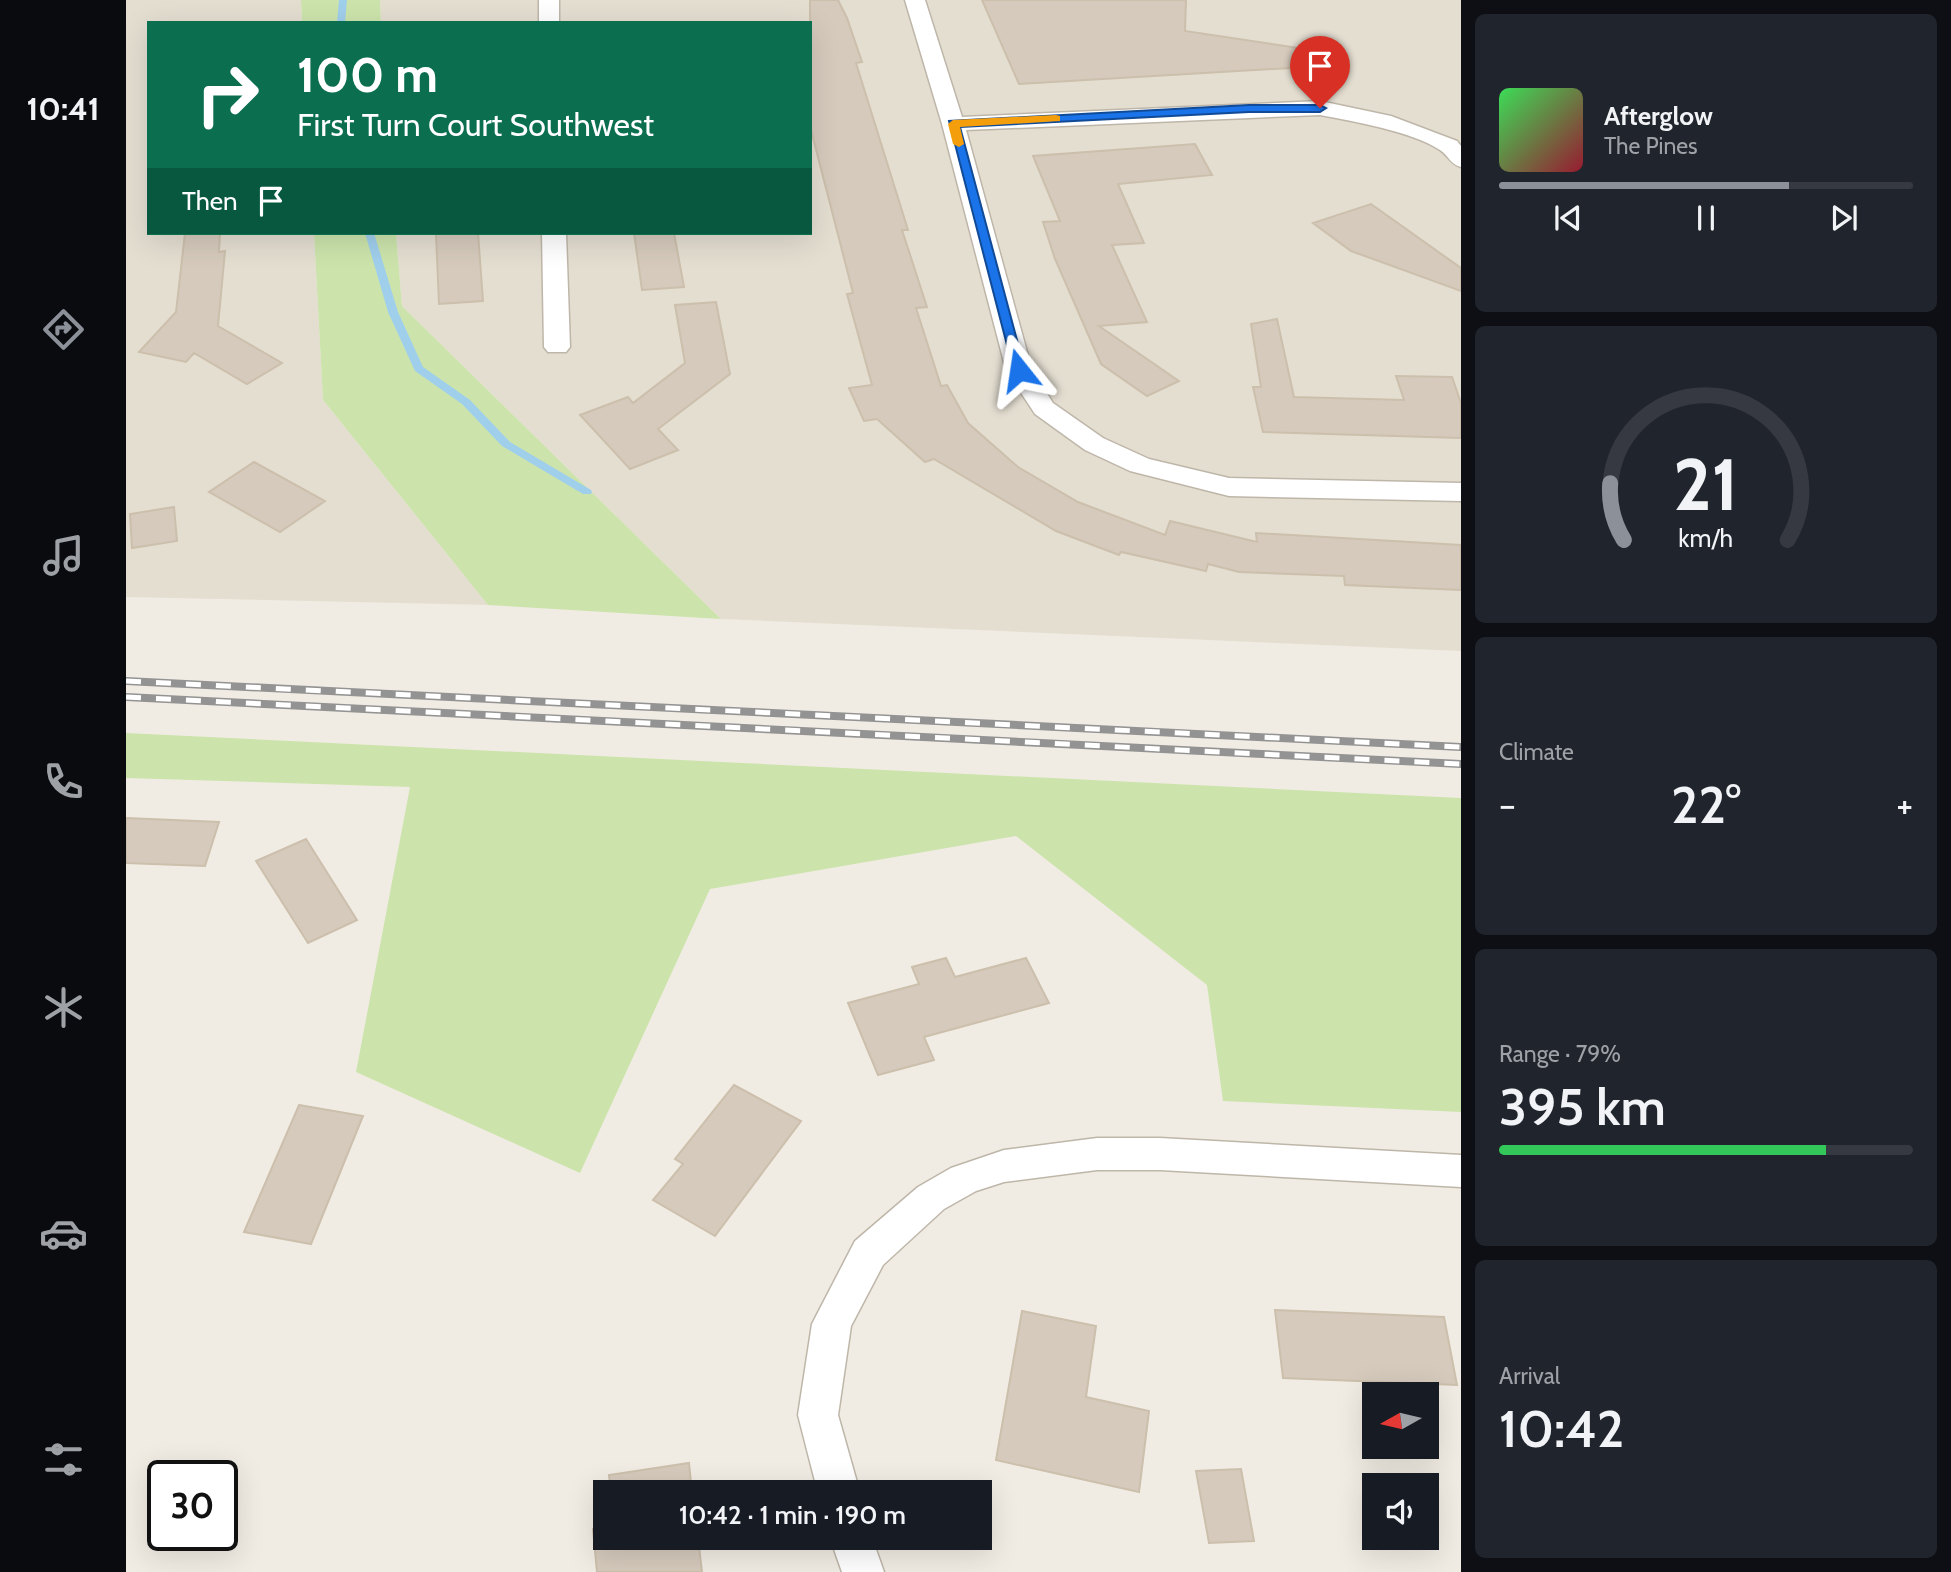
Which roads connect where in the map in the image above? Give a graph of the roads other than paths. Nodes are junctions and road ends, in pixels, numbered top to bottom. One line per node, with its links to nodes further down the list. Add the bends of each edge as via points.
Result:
1 (549, 0): 3 (street)
2 (915, 0): 4 (street)
3 (549, 21)
4 (953, 124): 5 (street, via 1320,108 1383,121 1449,146); 8 (street, via 1019,370 1044,408 1094,444 1140,465 1229,487)
5 (1461, 159)
6 (554, 235): 7 (street)
7 (557, 347)
8 (1461, 492)
9 (1461, 1171): 10 (street, via 1160,1153 1097,1154 1004,1166 964,1179 931,1198 869,1253 832,1324 818,1415)
10 (836, 1480)
11 (855, 1550): 12 (street)
12 (863, 1572)

